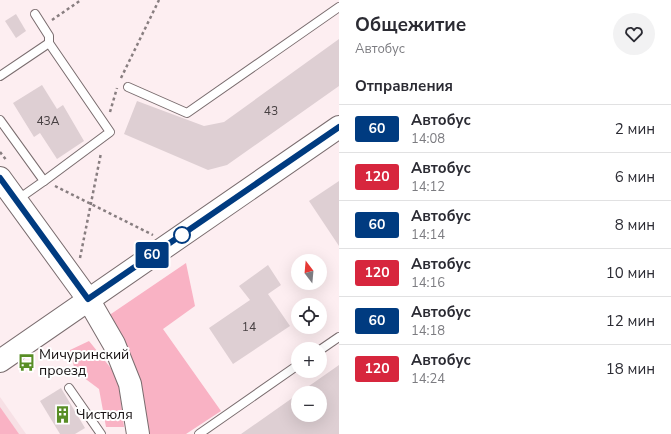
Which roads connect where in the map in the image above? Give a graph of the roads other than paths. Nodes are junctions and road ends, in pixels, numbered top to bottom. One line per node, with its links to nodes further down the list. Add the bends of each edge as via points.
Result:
1 (339, 7): 5 (lane, via 187,113)
2 (35, 14): 3 (lane, via 49,36)
3 (49, 43): 4 (lane); 9 (lane, via 110,132)
4 (0, 76)
5 (128, 87)
6 (0, 120): 9 (lane)
7 (339, 127): 11 (street)
8 (0, 178): 10 (street)
9 (44, 181): 10 (lane)
10 (16, 200): 11 (street)
11 (88, 299): 14 (street); 18 (street, via 114,344 130,384)
12 (339, 337): 13 (lane)
13 (327, 345)
14 (0, 361)
15 (291, 370): 19 (lane)
16 (70, 388): 17 (lane)
17 (101, 434)
18 (138, 434)
19 (199, 434)

